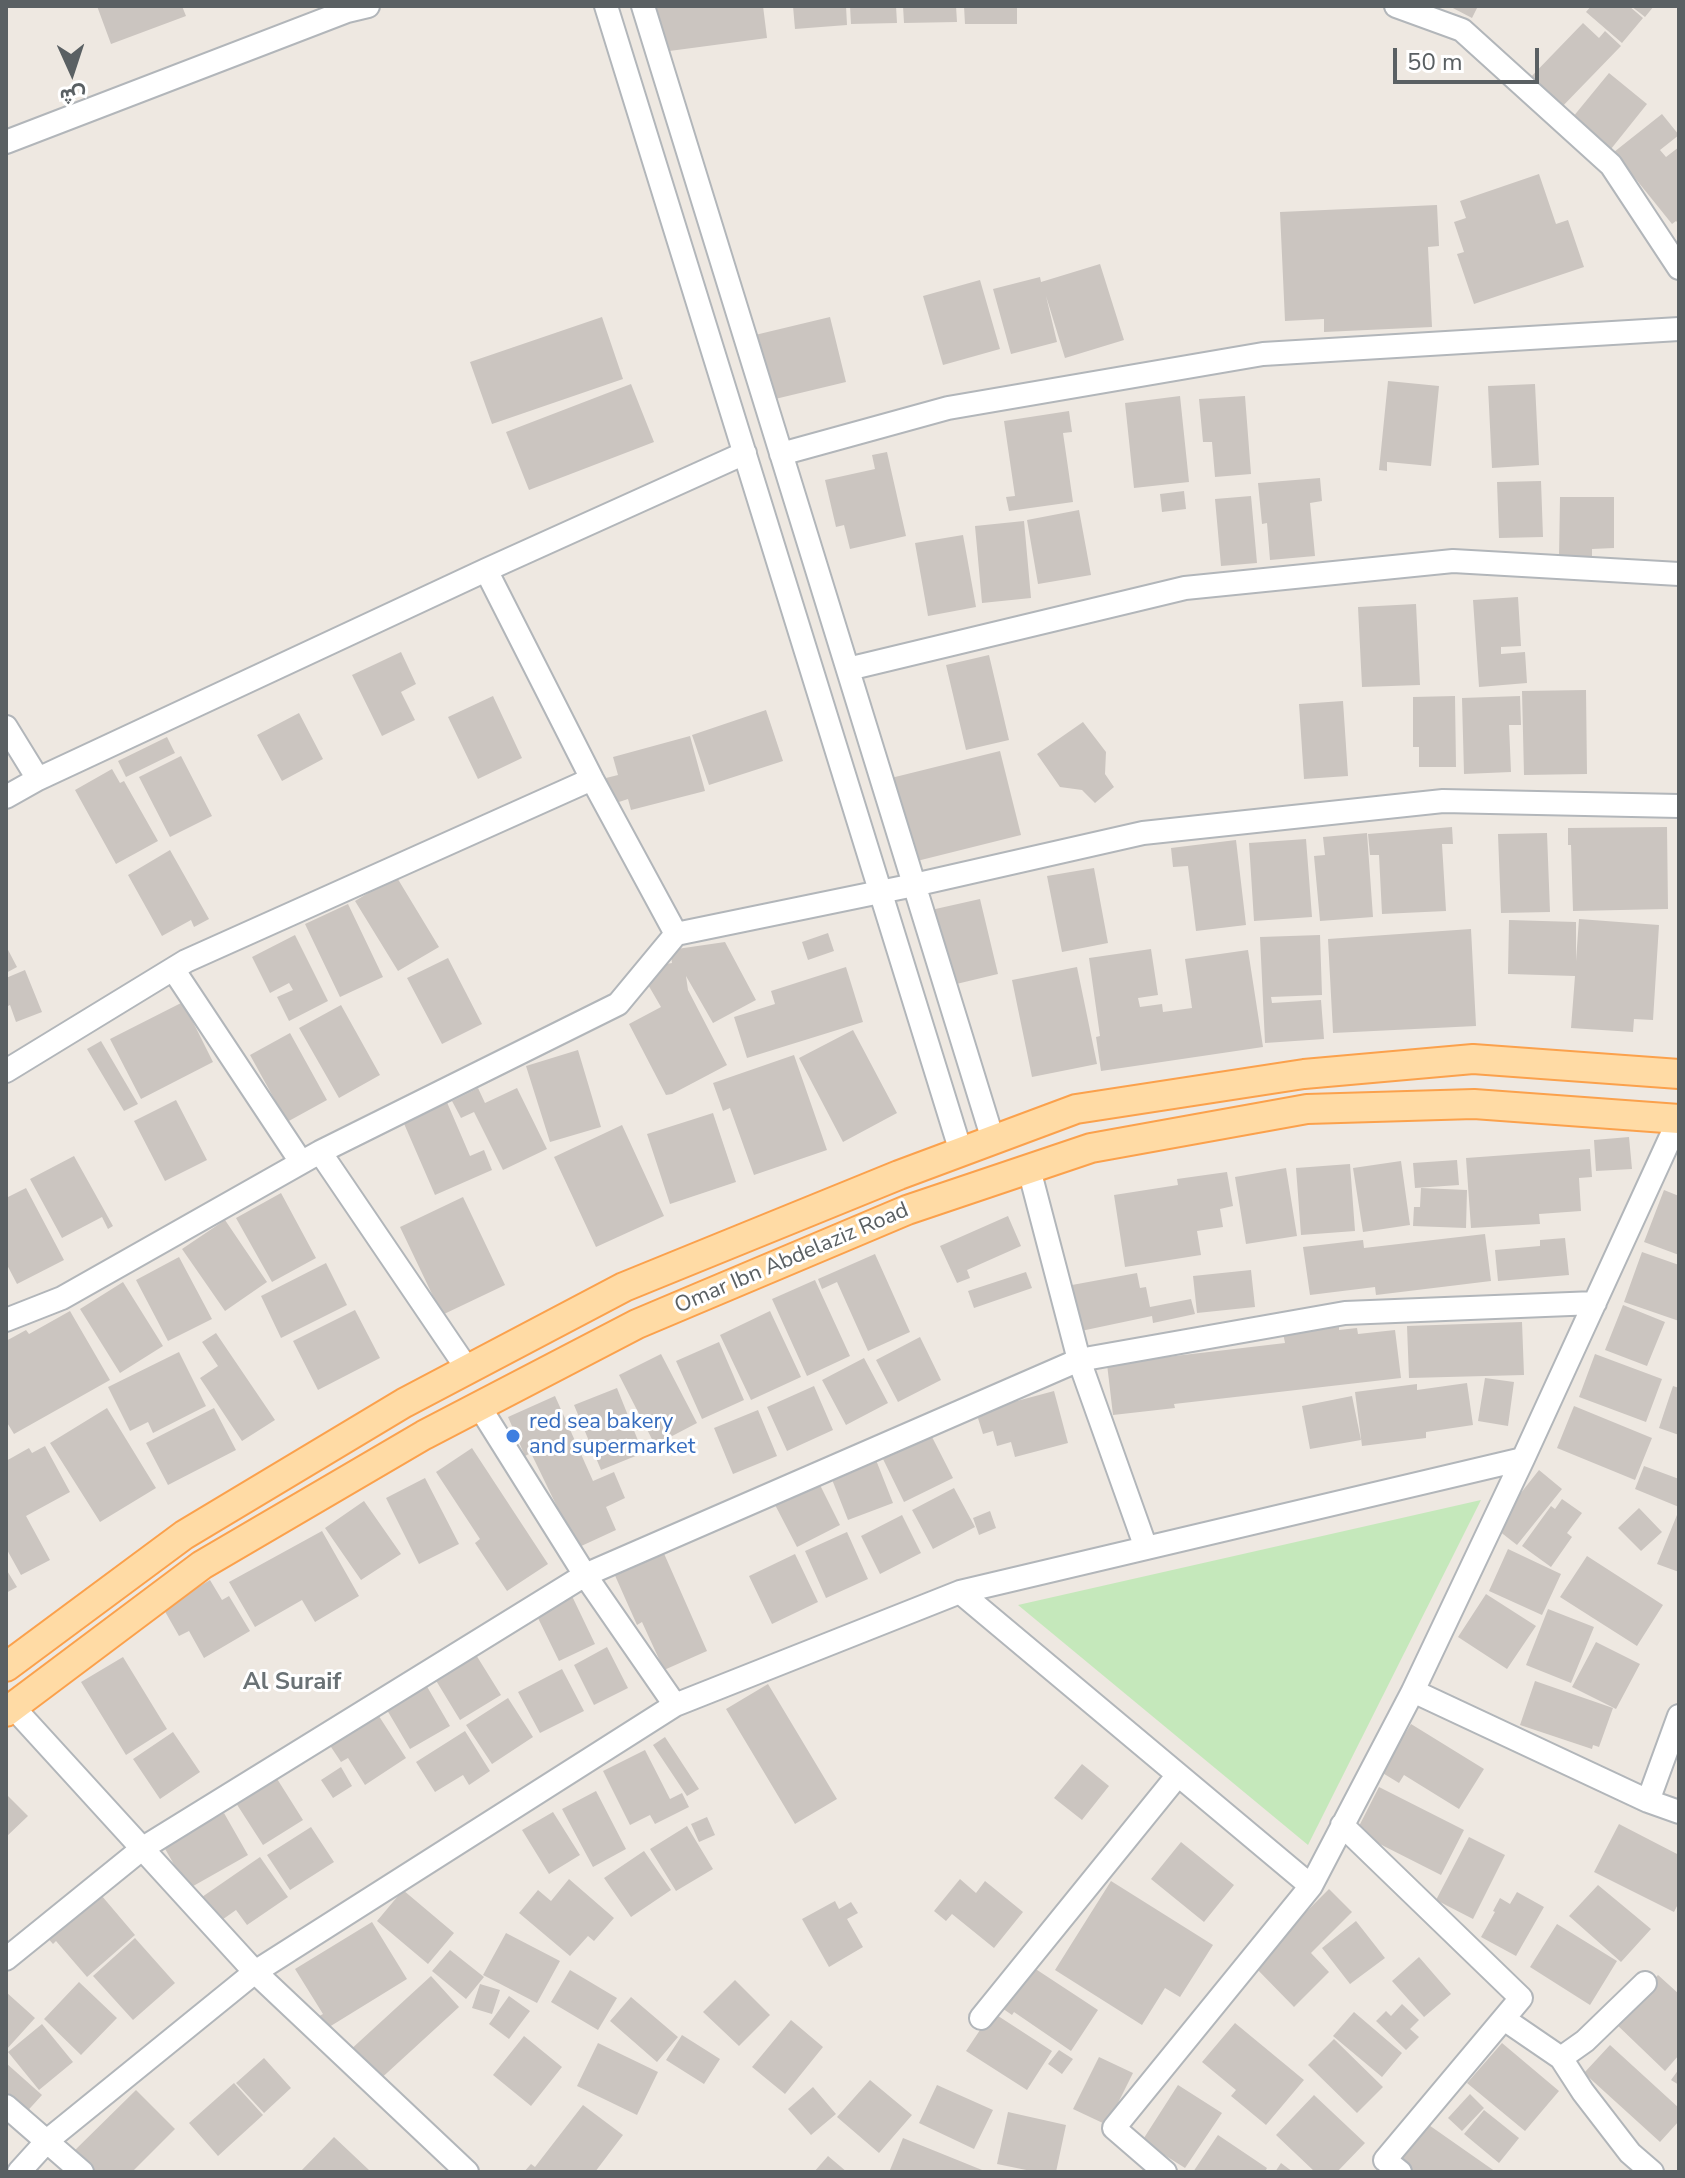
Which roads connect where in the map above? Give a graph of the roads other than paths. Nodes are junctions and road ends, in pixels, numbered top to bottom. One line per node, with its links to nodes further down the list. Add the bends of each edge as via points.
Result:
1 (606, 6): 8 (street)
2 (643, 6): 9 (street)
3 (1396, 6): 6 (street, via 1462,30 1611,165)
4 (354, 8): 5 (street)
5 (6, 142)
6 (1679, 268)
7 (1679, 329): 9 (street, via 1263,354 948,408)
8 (745, 453): 10 (street); 19 (street)
9 (781, 454): 12 (street)
10 (486, 570): 14 (street); 15 (street)
11 (1679, 574): 12 (street, via 1453,561 1185,588)
12 (848, 669): 18 (street)
13 (6, 727): 14 (street)
14 (38, 779): 16 (street)
15 (592, 779): 20 (street); 21 (street)
16 (6, 797)
17 (1679, 806): 18 (street, via 1412,804 1143,833)
18 (914, 885): 19 (street); 25 (street)
19 (881, 892): 20 (street); 26 (street)
20 (676, 934): 27 (street, via 618,1004)
21 (173, 969): 22 (street); 27 (street)
22 (6, 1071)
23 (1679, 1074): 25 (main road, Omar Ibn Abdelaziz Road, via 1473,1059 1304,1074 1076,1109)
24 (1679, 1119): 28 (main road, Omar Ibn Abdelaziz Road, via 1474,1104 1307,1109 1091,1148); 29 (street)
25 (993, 1140): 26 (main road, Omar Ibn Abdelaziz Road)
26 (961, 1152): 32 (main road, Omar Ibn Abdelaziz Road, via 624,1287)
27 (310, 1157): 30 (street, via 62,1298); 32 (street)
28 (1029, 1169): 31 (street); 33 (main road, Omar Ibn Abdelaziz Road, via 907,1210 637,1324)
29 (1595, 1303): 31 (street, via 1345,1313); 34 (street)
30 (6, 1320)
31 (1079, 1360): 35 (street); 36 (street)
32 (468, 1370): 38 (main road, Omar Ibn Abdelaziz Road, via 184,1535)
33 (479, 1406): 36 (street); 41 (main road, Omar Ibn Abdelaziz Road, via 202,1565)
34 (1523, 1459): 35 (street); 39 (street)
35 (1146, 1548): 37 (street)
36 (585, 1575): 40 (street); 47 (street)
37 (960, 1592): 40 (street); 43 (street)
38 (6, 1667)
39 (1413, 1691): 44 (street); 46 (street)
40 (675, 1705): 50 (street)
41 (10, 1710): 47 (street)
42 (1679, 1716): 44 (street)
43 (1178, 1775): 48 (street); 52 (street)
44 (1648, 1801): 45 (street)
45 (1679, 1812)
46 (1342, 1825): 48 (street); 53 (street, via 1521,1998)
47 (143, 1848): 49 (street); 50 (street)
48 (1311, 1886): 60 (street, via 1114,2128)
49 (6, 1959)
50 (255, 1972): 56 (street); 59 (street)
51 (1645, 1983): 54 (street)
52 (981, 2018)
53 (1504, 2019): 54 (street); 61 (street, via 1385,2160)
54 (1561, 2058): 62 (street, via 1630,2153)
55 (6, 2106): 56 (street)
56 (48, 2140): 57 (street); 58 (street)
57 (19, 2172)
58 (82, 2172)
59 (467, 2172)
60 (1165, 2172)
61 (1400, 2172)
62 (1652, 2172)

